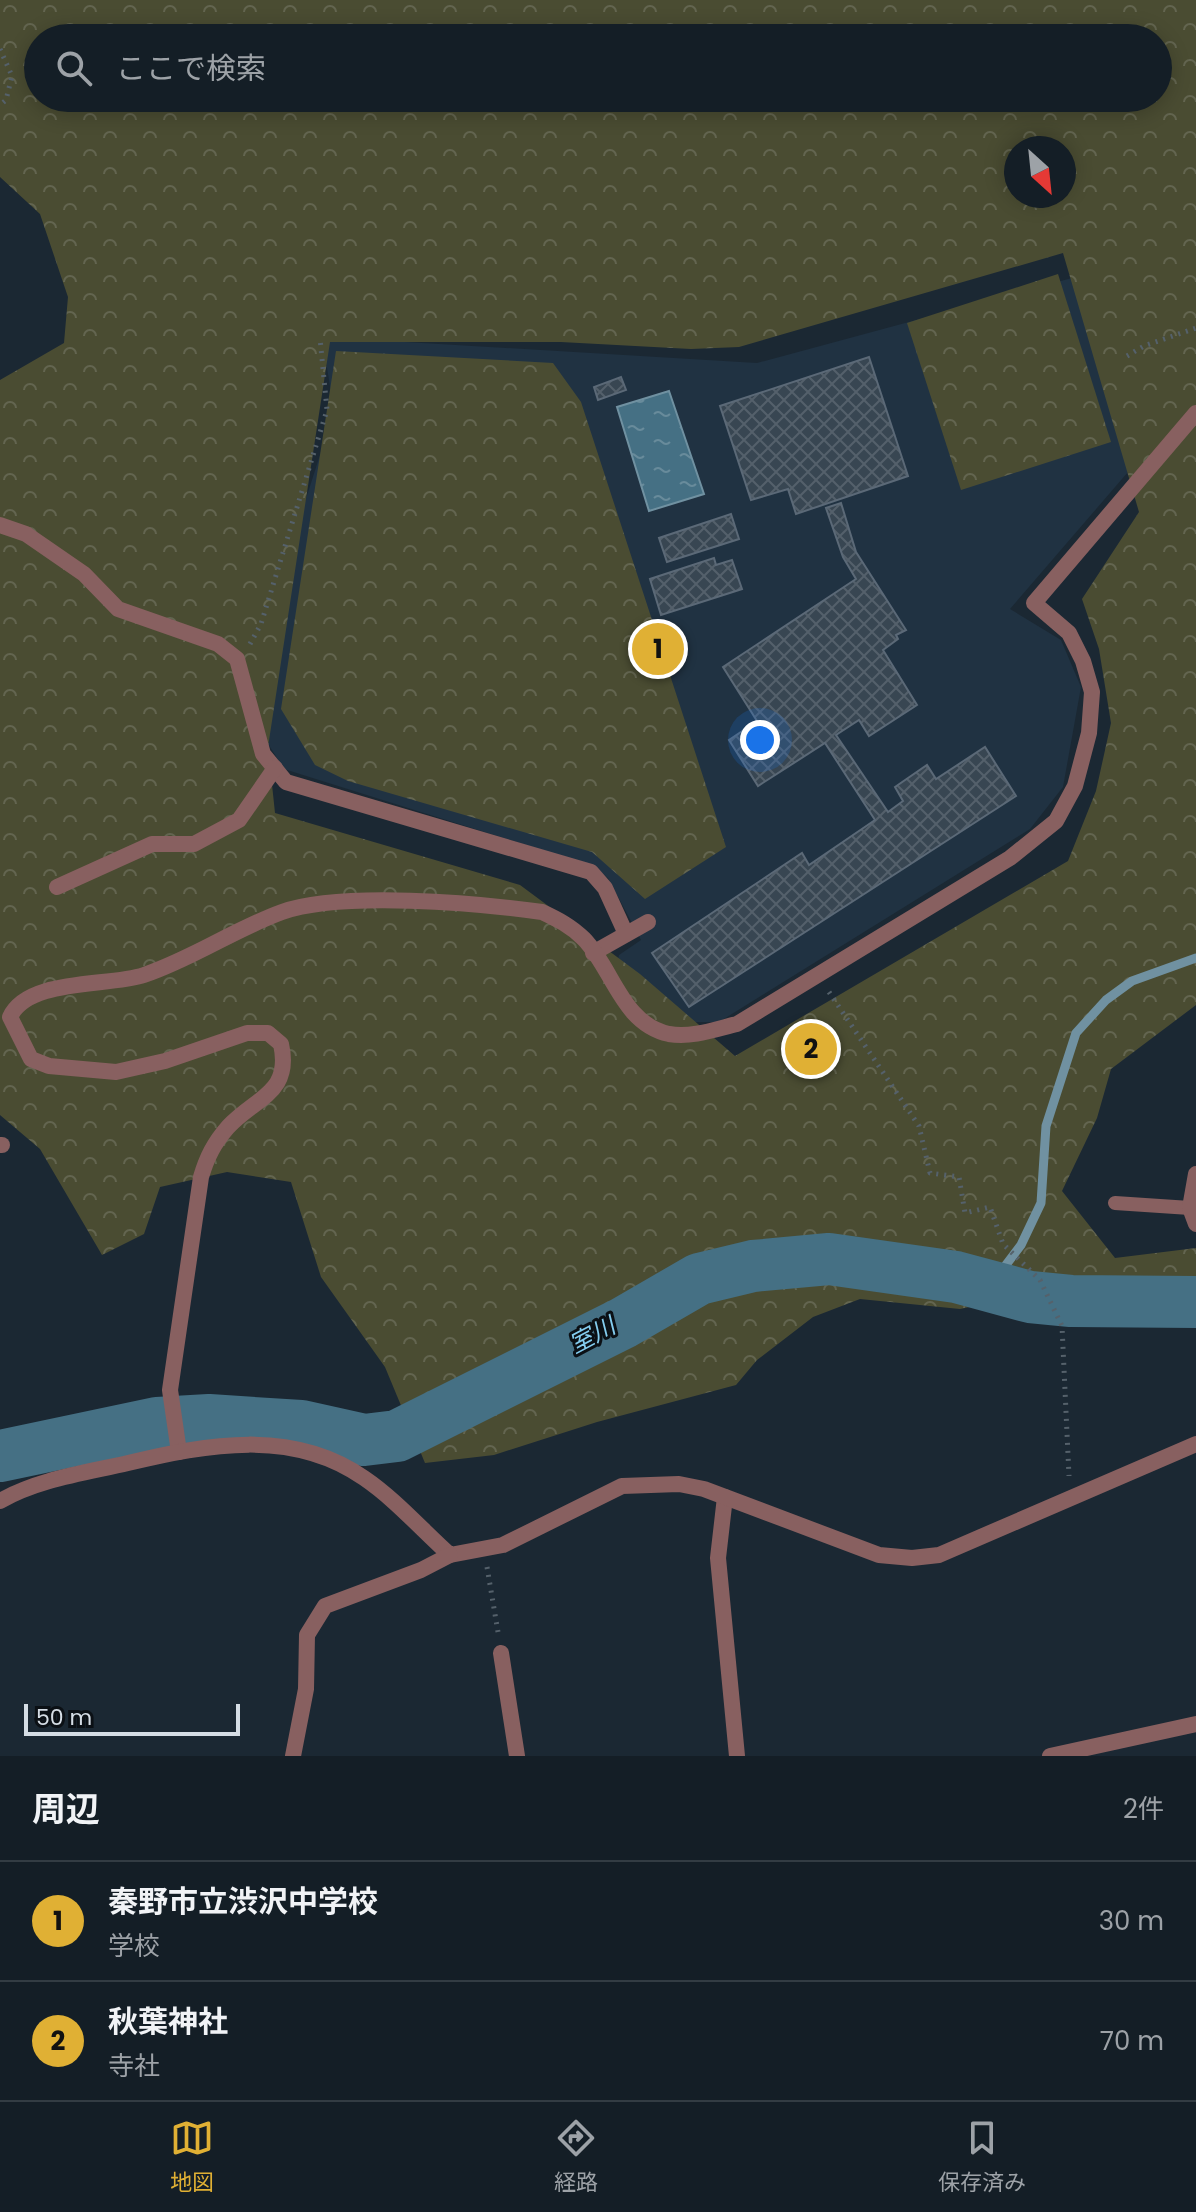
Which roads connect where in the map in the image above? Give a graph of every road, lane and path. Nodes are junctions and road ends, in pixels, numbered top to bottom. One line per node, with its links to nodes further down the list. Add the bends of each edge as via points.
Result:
1 (0, 49): 2 (path, via 12,76)
2 (0, 105)
3 (1196, 328): 5 (path)
4 (320, 338): 8 (path, via 327,410 261,624)
5 (1127, 356)
6 (1196, 413): 14 (street, via 1034,603 1069,633 1092,692 1089,733 1075,786 1056,821 1010,858)
7 (0, 525): 8 (street, via 26,534 84,574 118,609 218,644)
8 (237, 659): 9 (street, via 263,754)
9 (275, 768): 10 (street, via 239,820 194,844 152,844); 12 (street, via 286,782 591,872 605,888)
10 (57, 887)
11 (648, 922): 12 (street)
12 (626, 934): 13 (street)
13 (593, 953): 14 (street, via 622,999 642,1020 669,1034 698,1034 737,1024); 18 (street, via 565,923 542,912 327,902 284,911 143,975 44,993 16,1005 10,1017 19,1039 31,1059 49,1066 116,1072 247,1033 268,1033 281,1044 286,1065 279,1083 210,1149 201,1177 170,1390)
14 (818, 974): 22 (path, via 919,1126 930,1173 959,1177 965,1213 990,1207 1003,1244 1040,1280 1062,1326)
15 (1196, 1174): 17 (street)
16 (1115, 1203): 17 (lane)
17 (1193, 1216)
18 (178, 1444): 21 (street); 24 (street, via 270,1445 317,1454 364,1477)
19 (1196, 1444): 22 (street)
20 (725, 1497): 22 (street, via 879,1555 912,1558 939,1555); 23 (street, via 679,1484 622,1486 503,1545); 29 (street, via 718,1558)
21 (2, 1498)
22 (1071, 1499)
23 (483, 1549): 24 (street); 25 (path)
24 (450, 1555): 27 (street, via 325,1606 307,1635 306,1689)
25 (501, 1653): 28 (street)
26 (1196, 1724): 30 (street)
27 (293, 1756)
28 (517, 1756)
29 (737, 1756)
30 (1050, 1756)

